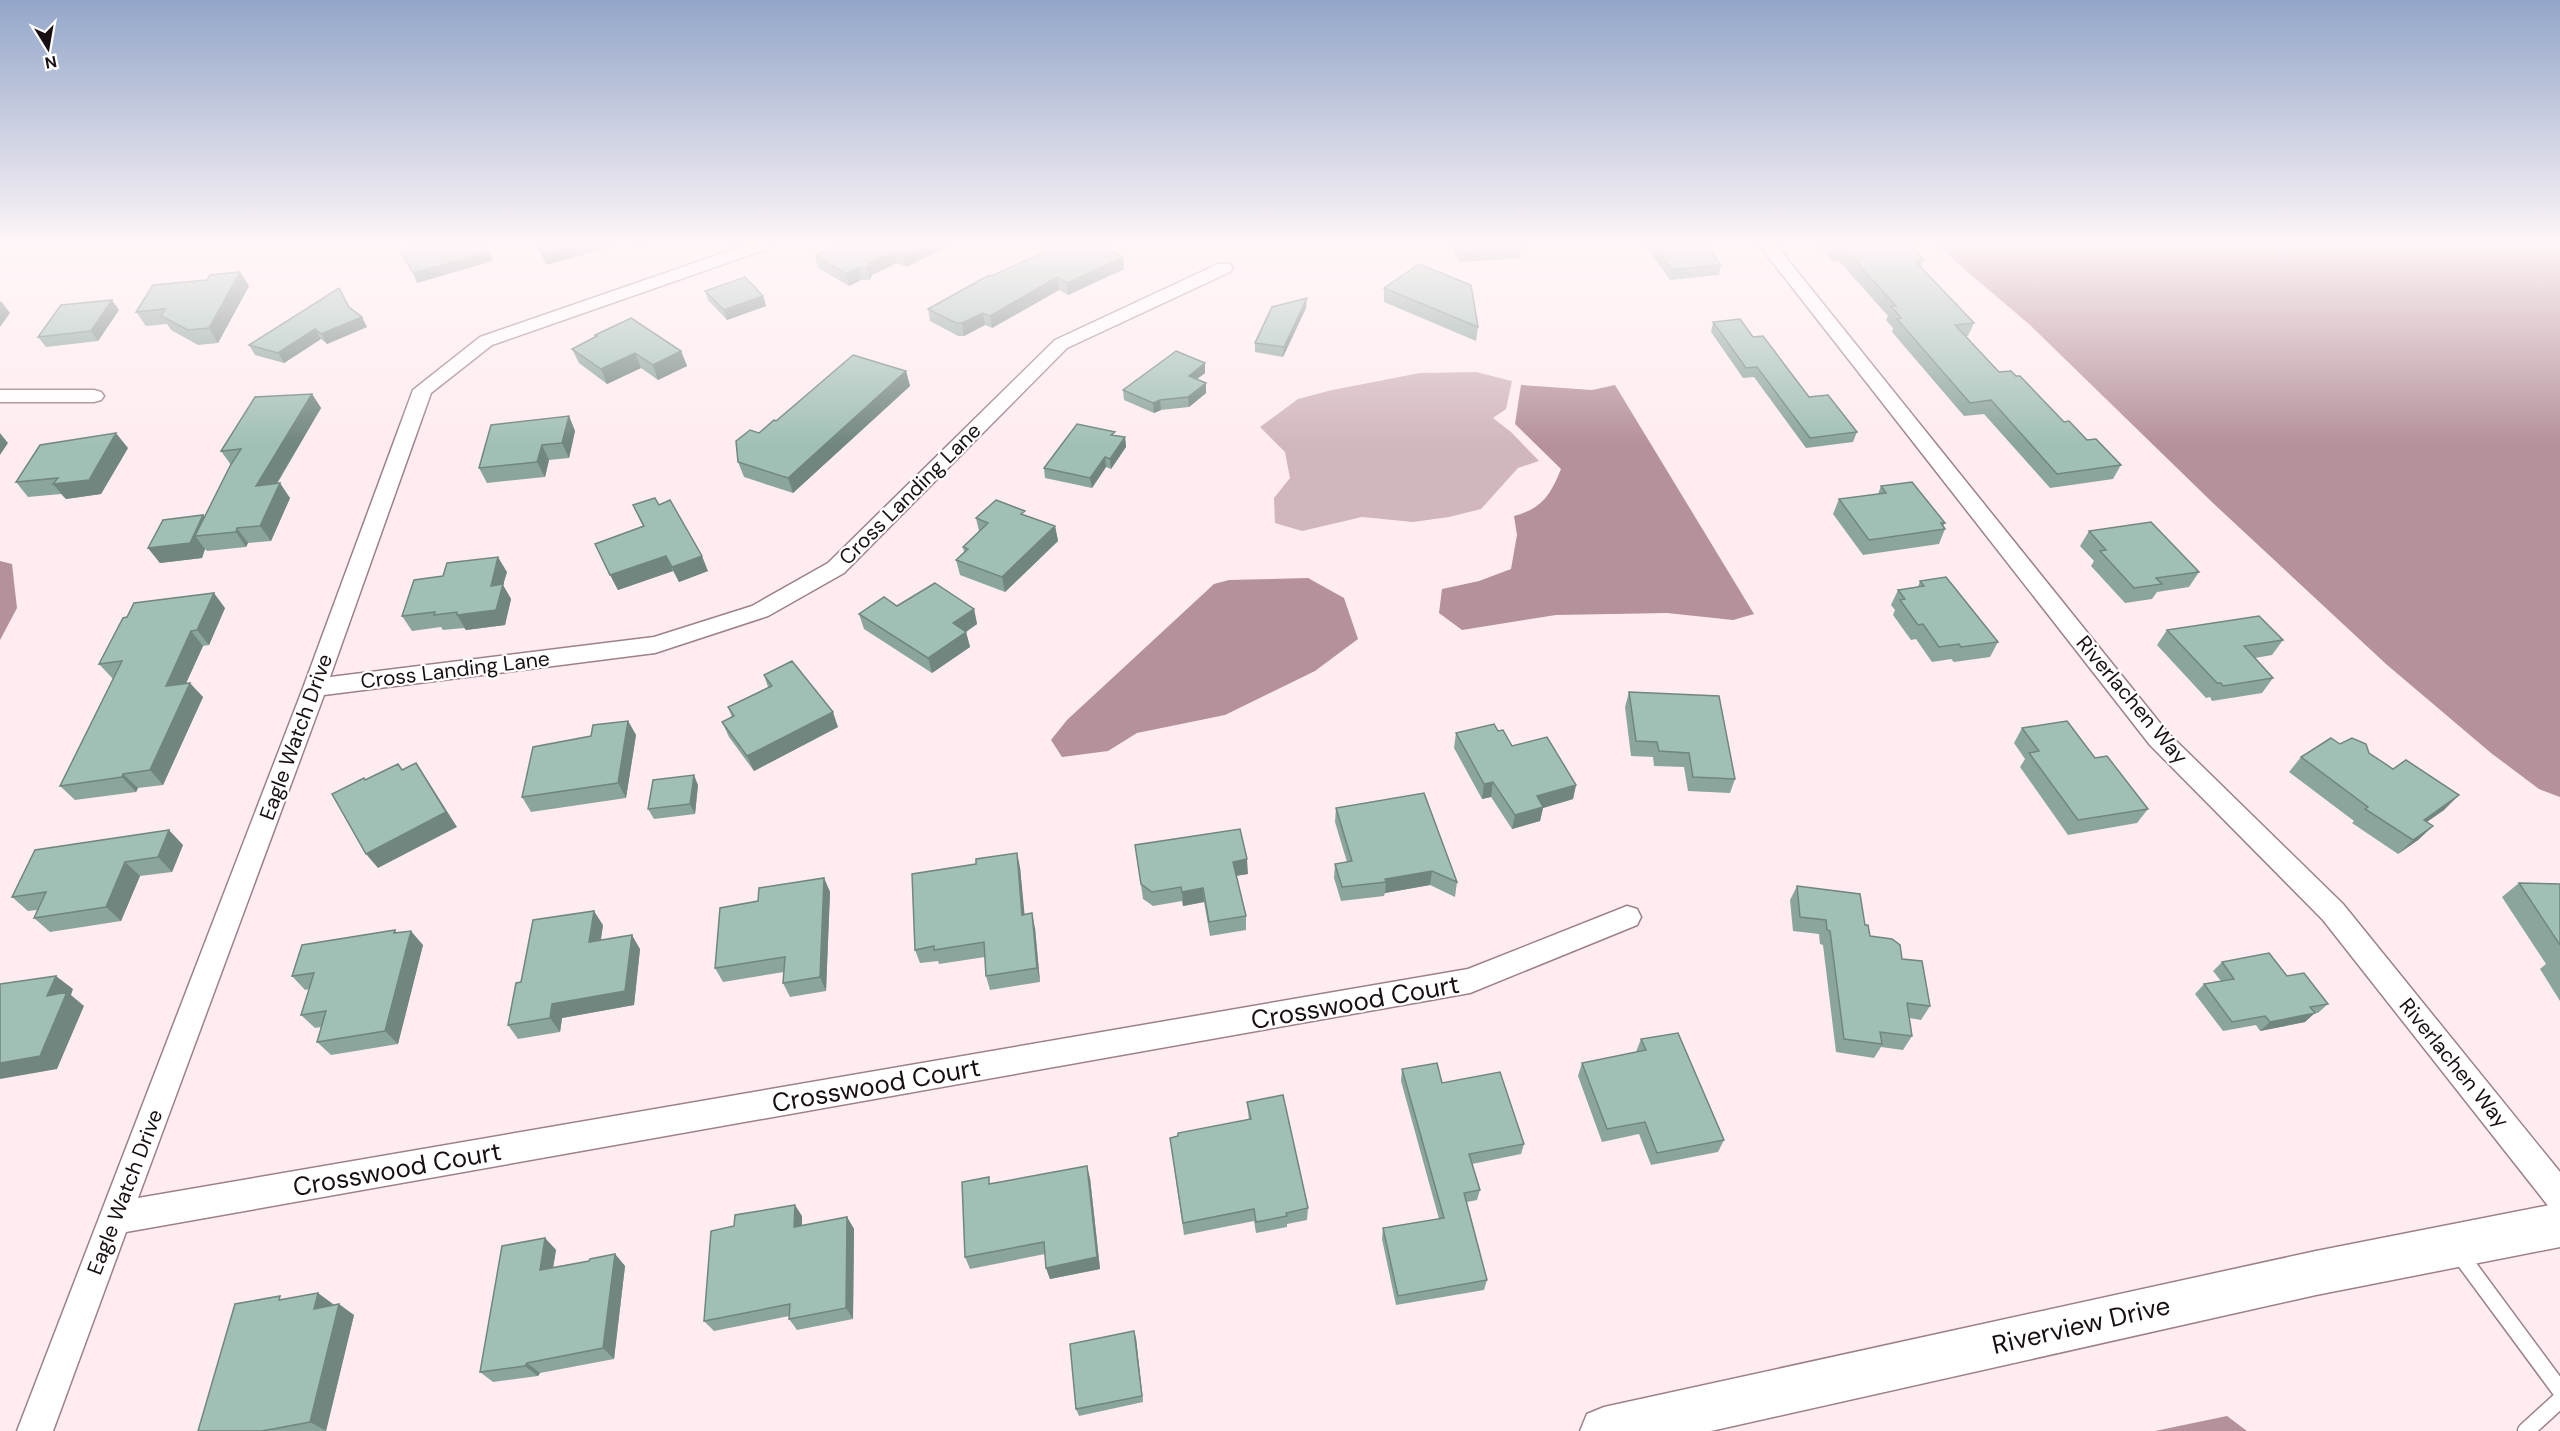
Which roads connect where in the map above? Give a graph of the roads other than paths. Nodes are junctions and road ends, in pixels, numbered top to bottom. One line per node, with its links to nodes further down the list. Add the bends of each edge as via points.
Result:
1 (570, 312): 6 (street, Eagle Watch Drive, via 486,341 422,390)
2 (1130, 312): 6 (street, Cross Landing Lane, via 1060,344 836,568 760,611 655,645)
3 (1820, 312): 8 (street, Riverlachen Way, via 2160,739 2333,912)
4 (0, 396): 5 (street)
5 (94, 396)
6 (315, 688): 9 (street, Eagle Watch Drive)
7 (1626, 917): 9 (street, Crosswood Court, via 1470,981)
8 (2560, 1196)
9 (115, 1218): 14 (street, Eagle Watch Drive)
10 (2560, 1225): 11 (street, Riverview Drive)
11 (2454, 1246): 12 (lane); 15 (street, Riverview Drive)
12 (2560, 1390)
13 (2560, 1400): 16 (lane)
14 (35, 1431)
15 (1604, 1431)
16 (2526, 1431)

